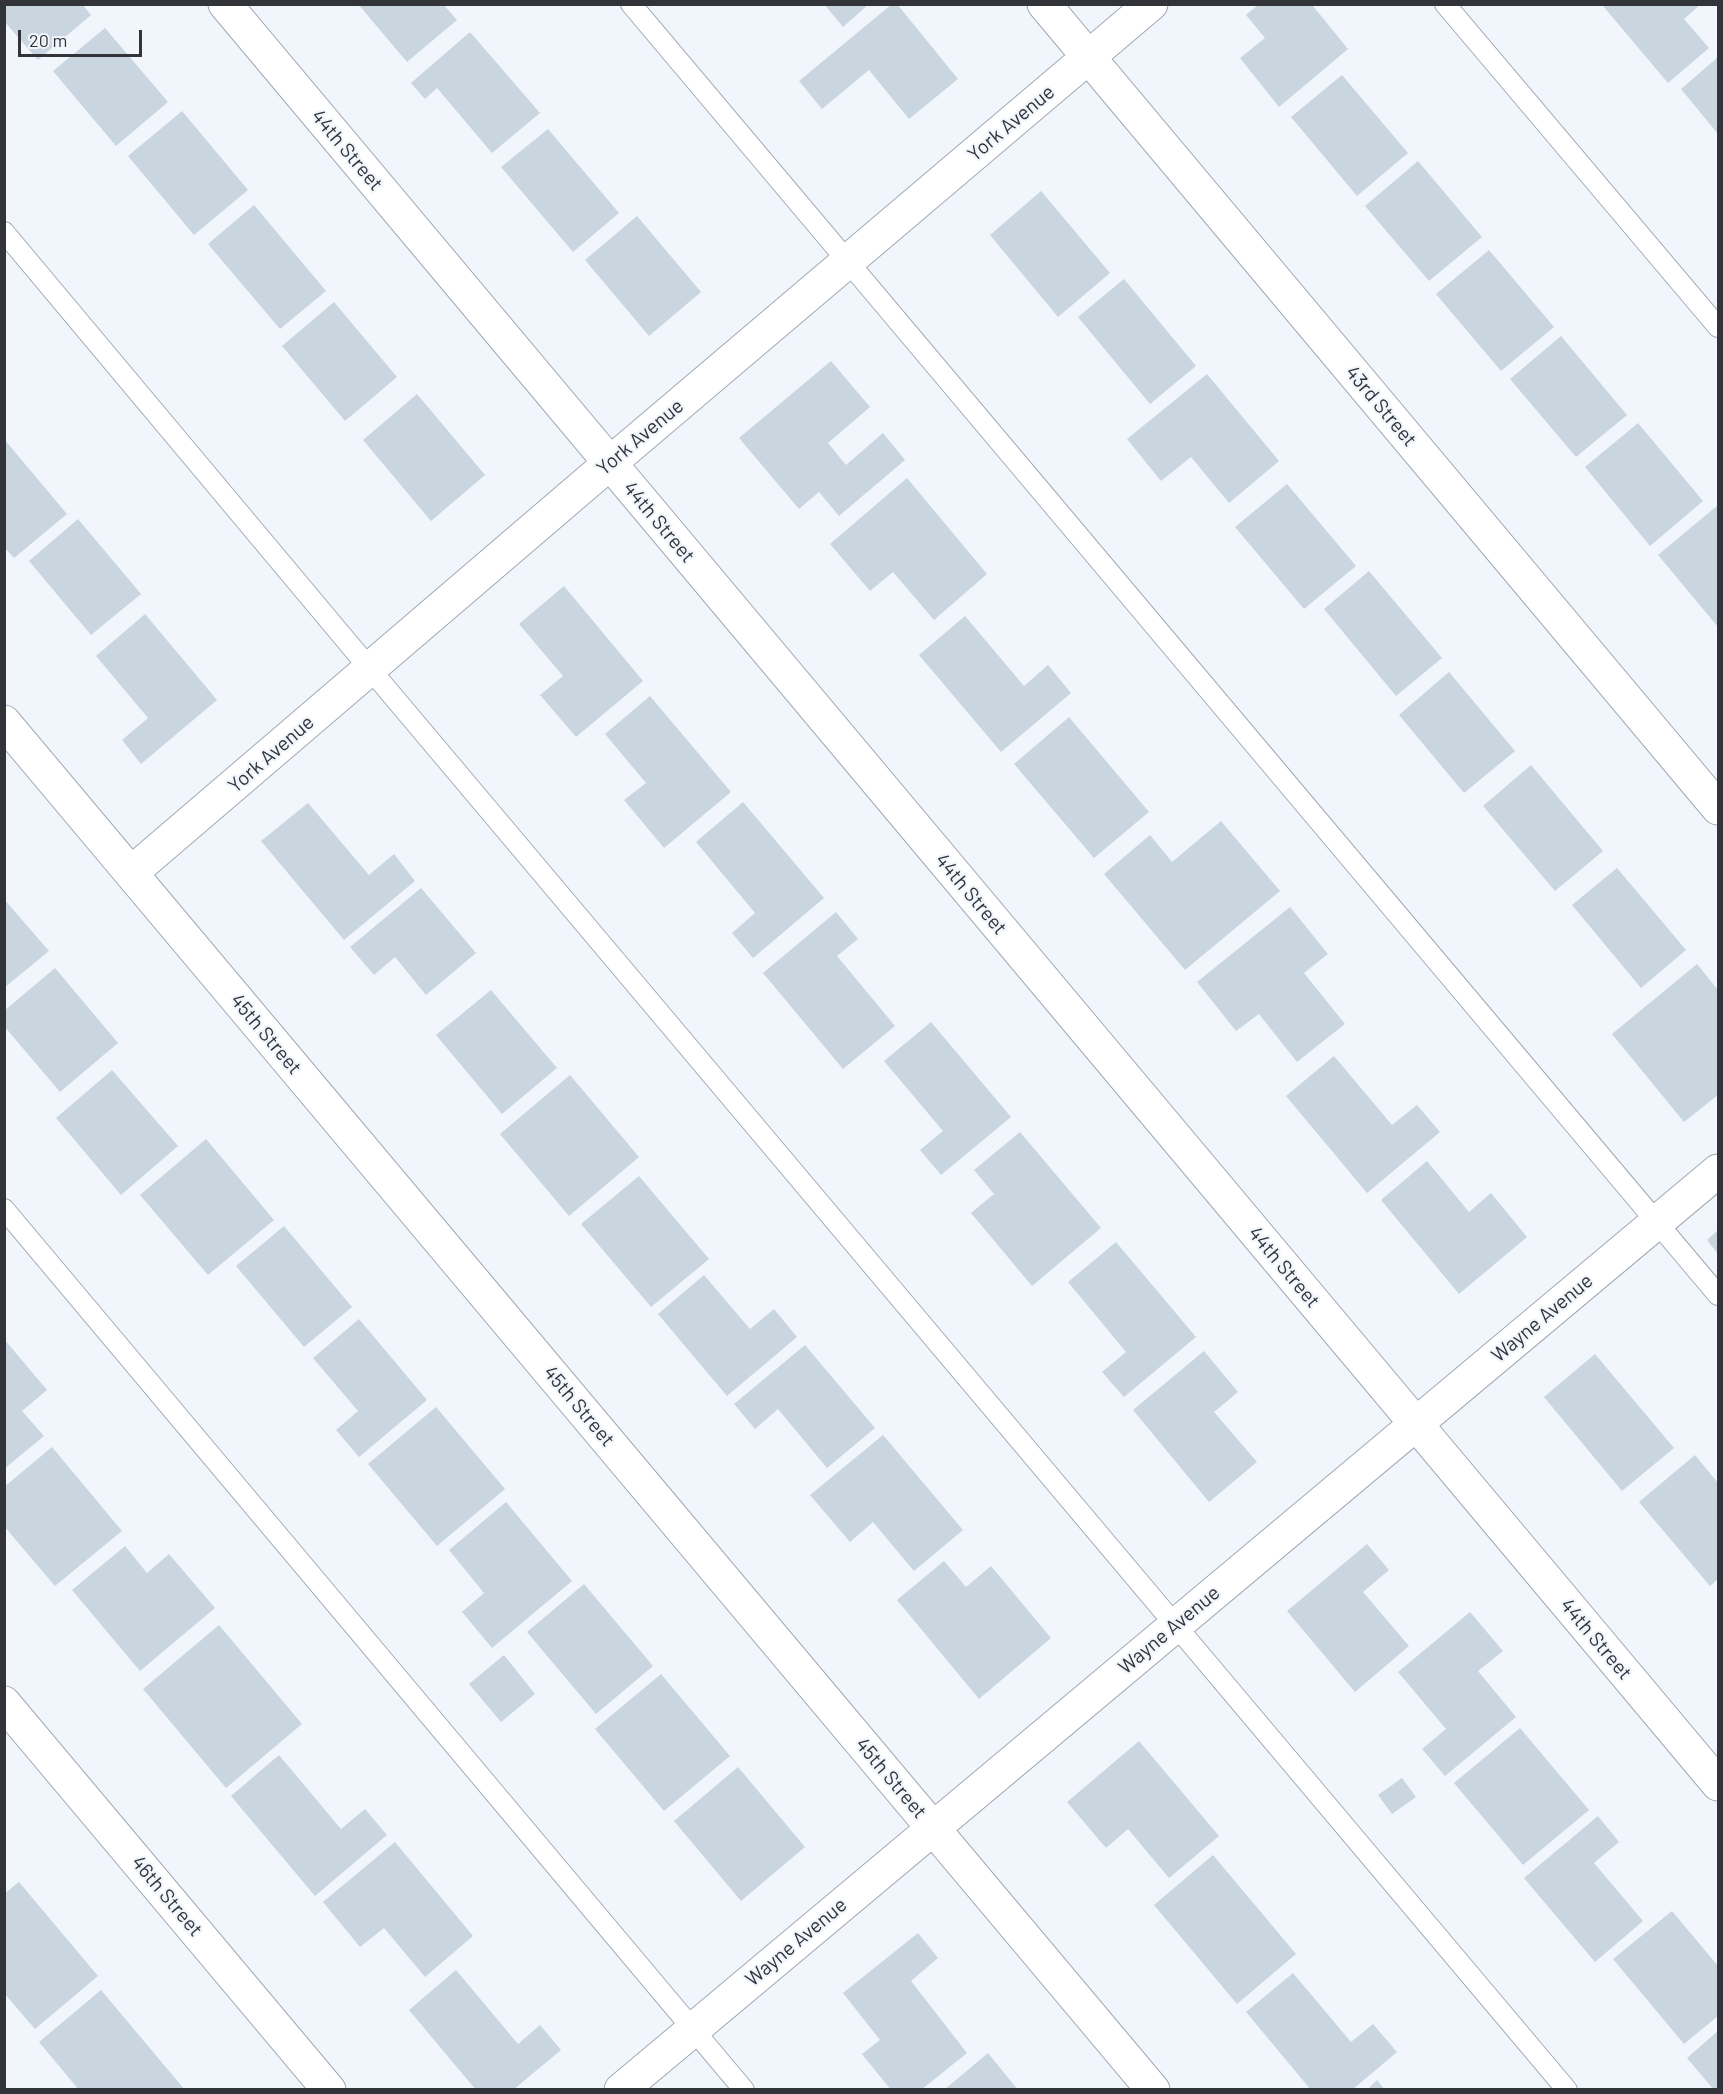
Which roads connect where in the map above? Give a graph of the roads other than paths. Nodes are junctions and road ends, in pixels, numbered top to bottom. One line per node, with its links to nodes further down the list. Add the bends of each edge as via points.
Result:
1 (225, 4): 10 (street, 44th Street)
2 (632, 4): 8 (lane)
3 (1044, 4): 6 (street, 43rd Street)
4 (1151, 4): 6 (street, York Avenue)
5 (1445, 4): 9 (lane)
6 (1088, 58): 8 (street, York Avenue); 13 (street, 43rd Street)
7 (4, 232): 11 (lane)
8 (848, 261): 10 (street, York Avenue); 17 (lane)
9 (1719, 327)
10 (609, 463): 11 (street, York Avenue); 19 (street, 44th Street)
11 (370, 669): 14 (street, York Avenue); 20 (lane)
12 (4, 722): 14 (street, 45th Street)
13 (1719, 808)
14 (131, 873): 23 (street, 45th Street)
15 (1719, 1172): 17 (street, Wayne Avenue)
16 (4, 1209): 24 (lane)
17 (1658, 1222): 18 (lane); 19 (street, Wayne Avenue)
18 (1719, 1295)
19 (1416, 1424): 20 (street, Wayne Avenue); 22 (street, 44th Street)
20 (1176, 1624): 23 (street, Wayne Avenue); 29 (lane)
21 (4, 1703): 25 (street, 46th Street)
22 (1719, 1784)
23 (933, 1827): 24 (street, Wayne Avenue); 28 (street, 45th Street)
24 (693, 2029): 26 (street, Wayne Avenue); 27 (lane)
25 (329, 2090)
26 (621, 2090)
27 (744, 2090)
28 (1153, 2090)
29 (1567, 2090)

